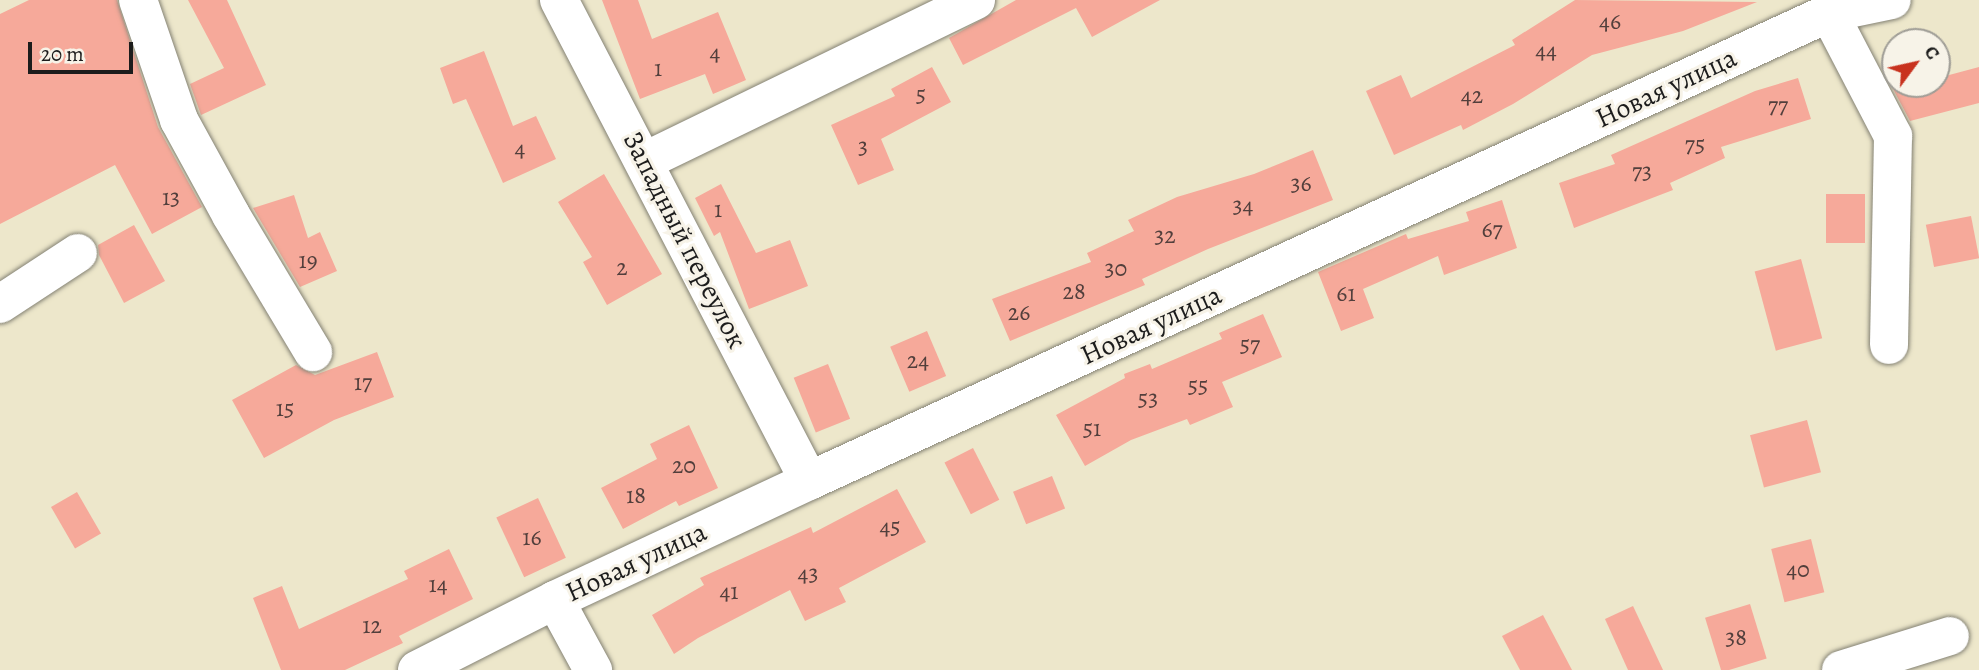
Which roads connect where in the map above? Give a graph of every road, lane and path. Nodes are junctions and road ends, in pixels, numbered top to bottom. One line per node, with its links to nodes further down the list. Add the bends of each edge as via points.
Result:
1 (138, 0): 10 (street, via 179,120)
2 (559, 0): 6 (street, Западный переулок)
3 (976, 0): 6 (street)
4 (1892, 0): 5 (street, Новая улица)
5 (1829, 13): 9 (street, via 1893,135); 11 (street, Новая улица)
6 (645, 161): 11 (street, Западный переулок)
7 (78, 253): 8 (street)
8 (0, 304)
9 (1889, 345)
10 (313, 352)
11 (809, 481): 12 (street, Новая улица)
12 (555, 600): 14 (street, Новая улица); 15 (street)
13 (1950, 636): 16 (street)
14 (417, 670)
15 (593, 670)
16 (1841, 670)

